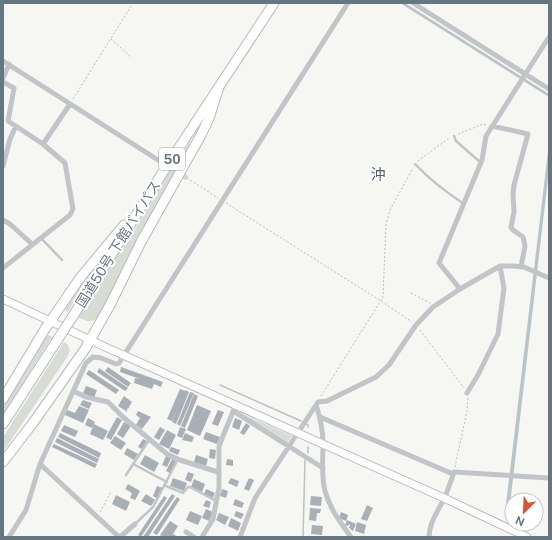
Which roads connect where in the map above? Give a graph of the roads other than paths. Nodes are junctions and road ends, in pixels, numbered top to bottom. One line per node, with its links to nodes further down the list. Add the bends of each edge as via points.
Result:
1 (274, 3): 10 (highway, 国道50号 下館バイパス / 50)
2 (348, 3): 35 (street)
3 (413, 3): 7 (street)
4 (549, 37): 7 (street)
5 (3, 61): 6 (street)
6 (8, 64): 8 (street); 12 (street)
7 (526, 75): 11 (street); 14 (street)
8 (3, 78)
9 (3, 82): 13 (street, via 14,88 8,120)
10 (219, 87): 21 (highway, 国道50号 下館バイパス / 50); 34 (highway, via 201,135 141,242)
11 (549, 89)
12 (70, 104): 16 (street); 17 (street)
13 (16, 126): 16 (street); 20 (street)
14 (492, 126): 18 (street, via 486,136); 28 (street, via 528,134 513,194 512,227 523,237 525,246)
15 (454, 136): 18 (lane, via 456,141)
16 (44, 144): 24 (street, via 65,163 73,209 70,215)
17 (158, 160)
18 (481, 163): 22 (street)
19 (415, 164): 22 (lane, via 443,190)
20 (3, 166)
21 (147, 199): 33 (highway, via 80,278); 42 (highway, 国道50号 下館バイパス / 50, bridge)
22 (464, 204): 31 (street, via 439,263)
23 (3, 220): 25 (street)
24 (41, 238): 25 (street); 26 (lane)
25 (32, 244): 29 (street)
26 (62, 260)
27 (500, 266): 28 (street); 31 (street); 37 (street, via 504,288 498,334)
28 (521, 267): 30 (street)
29 (3, 268)
30 (549, 278)
31 (460, 289): 39 (street, via 435,306 416,325 389,365 376,377 327,401)
32 (3, 299): 33 (street)
33 (50, 322): 34 (street); 38 (highway)
34 (91, 340): 35 (street); 48 (highway)
35 (125, 355): 36 (street, via 116,364 93,357 86,363); 40 (street)
36 (73, 391): 44 (street, via 108,402); 49 (street)
37 (467, 393)
38 (3, 399)
39 (317, 403): 41 (street); 43 (street)
40 (235, 408): 43 (street); 46 (street); 52 (street, via 219,446)
41 (320, 417): 45 (street); 53 (street)
42 (3, 424)
43 (298, 432): 45 (street); 46 (street)
44 (149, 439): 47 (street, via 167,454); 50 (lane)
45 (323, 443): 51 (street); 57 (street)
46 (289, 447): 51 (street); 65 (street, via 255,498)
47 (179, 459): 52 (street); 56 (lane)
48 (3, 462)
49 (40, 464): 61 (street, via 26,510); 62 (street)
50 (133, 464): 54 (lane); 56 (lane)
51 (323, 468): 66 (street, via 325,490 333,512)
52 (218, 472): 58 (street, via 219,488)
53 (454, 473): 55 (street); 57 (street)
54 (126, 475)
55 (549, 478)
56 (166, 484): 58 (lane, via 183,493 190,487); 59 (lane, via 154,508)
57 (444, 498): 67 (street, via 433,519); 68 (street)
58 (216, 501): 64 (street, via 213,519)
59 (134, 524): 62 (street)
60 (186, 532): 63 (street)
61 (9, 537)
62 (120, 537)
63 (194, 537)
64 (202, 537)
65 (240, 537)
66 (350, 537)
67 (430, 537)
68 (527, 537)

